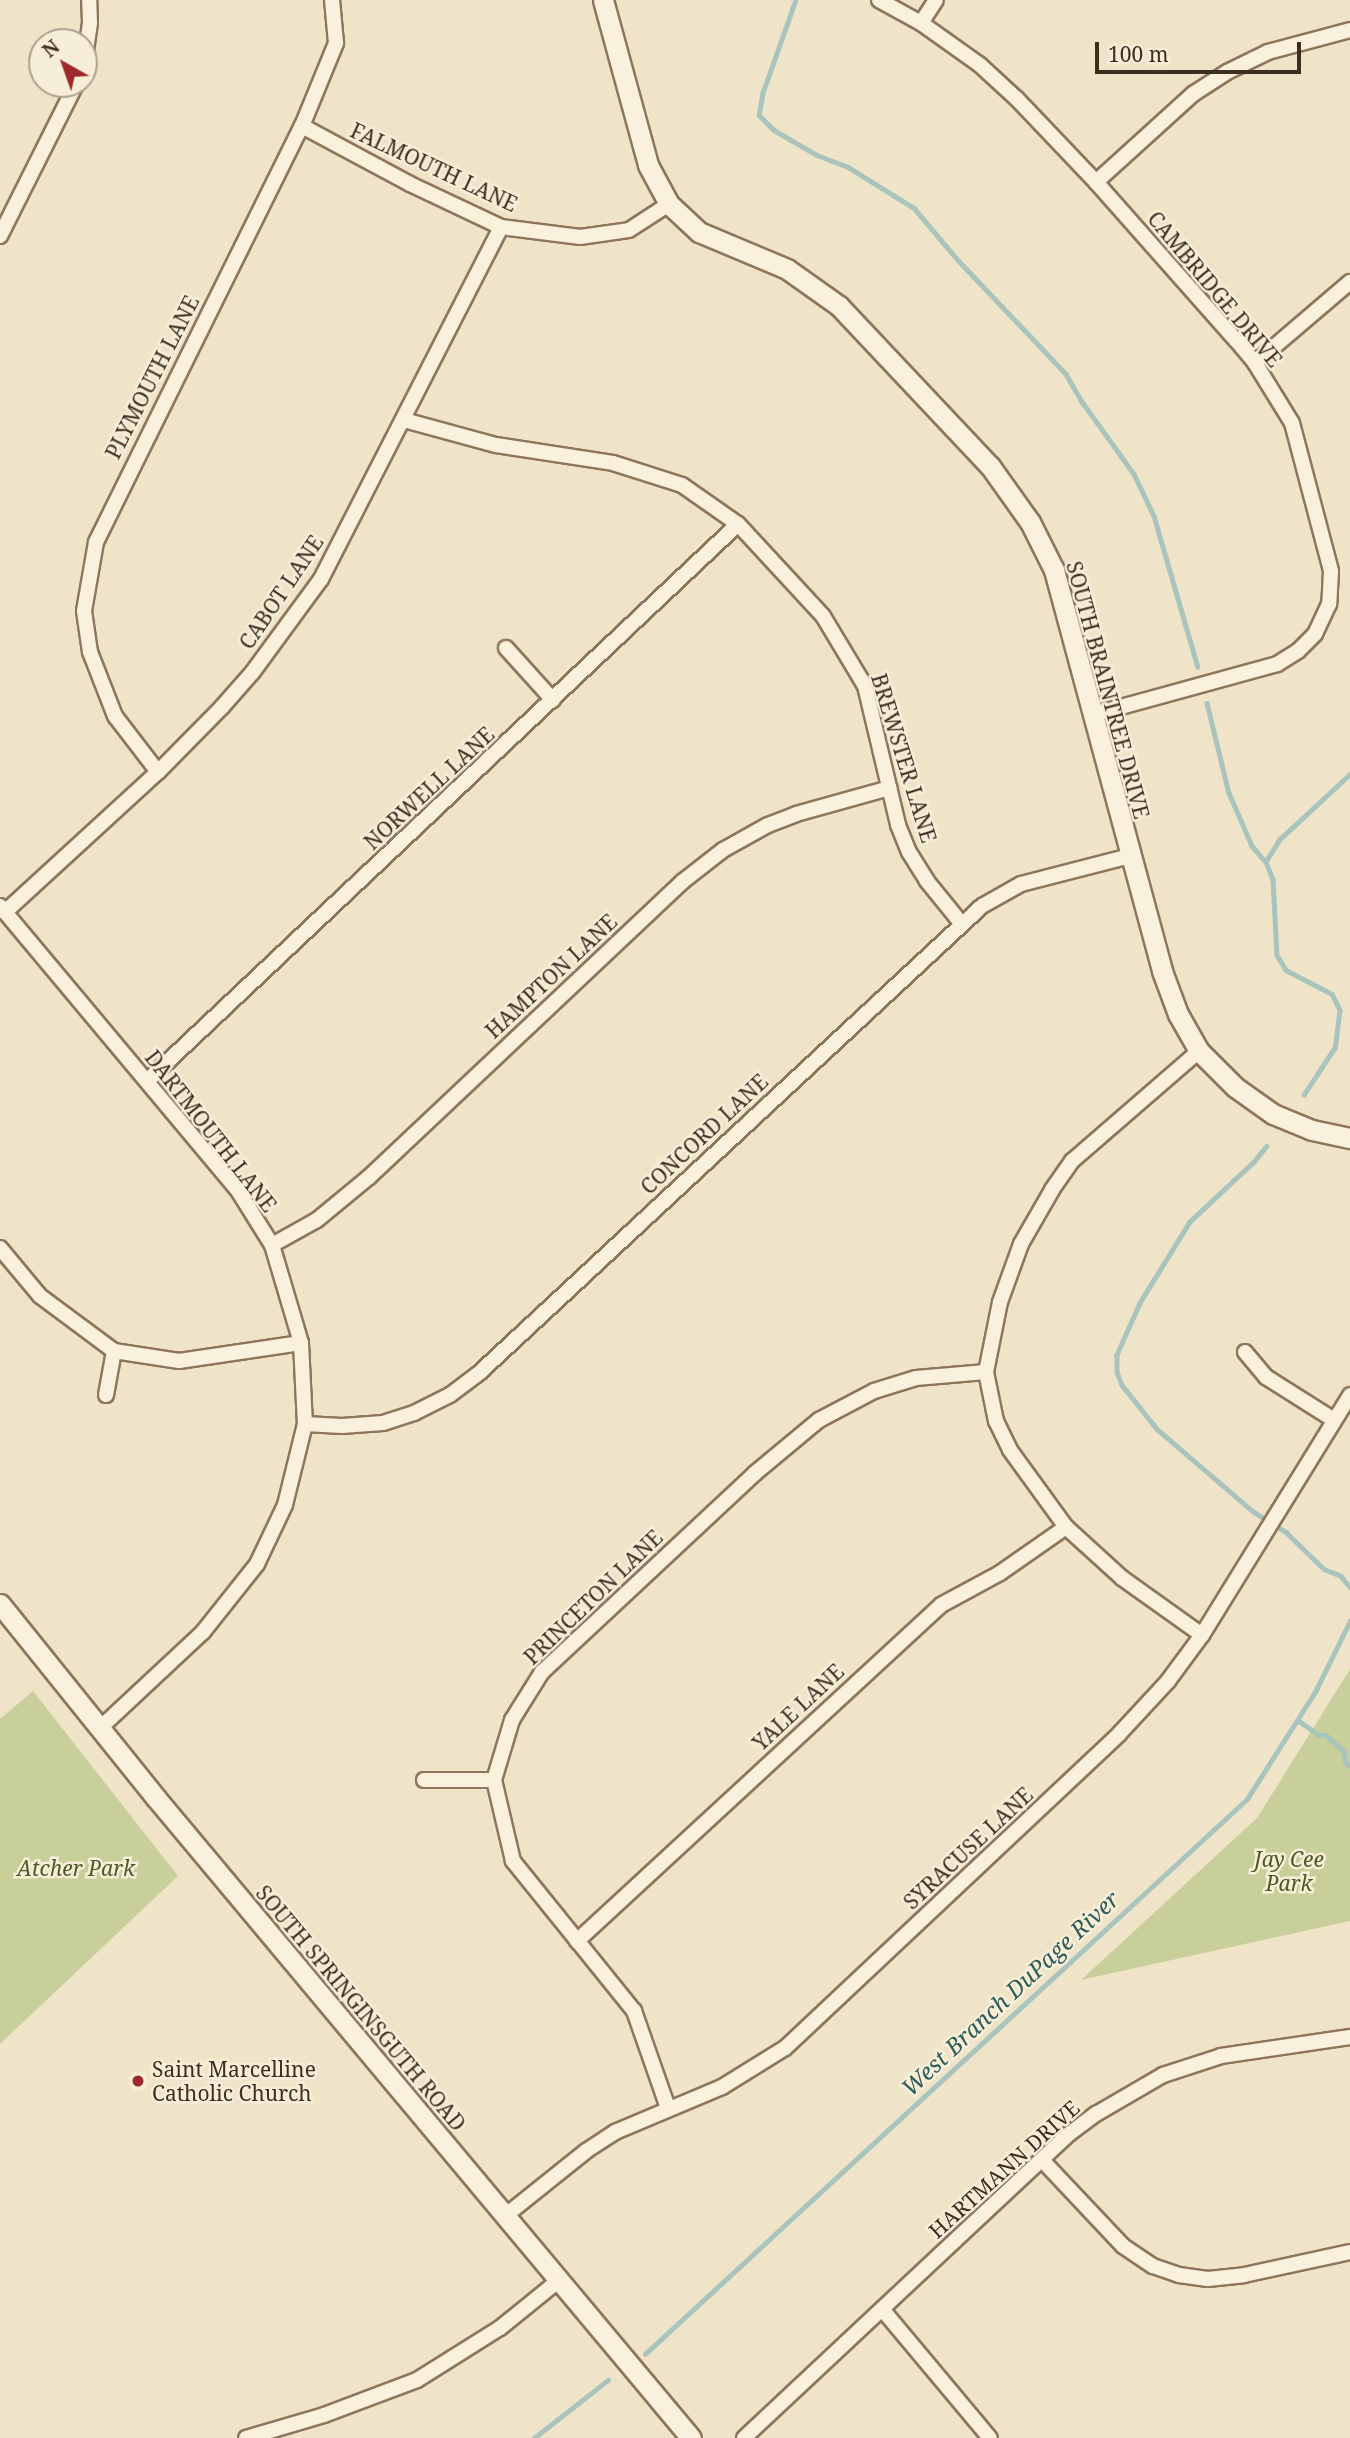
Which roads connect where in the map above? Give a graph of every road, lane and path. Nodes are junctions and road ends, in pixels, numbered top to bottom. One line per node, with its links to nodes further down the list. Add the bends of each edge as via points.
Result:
1 (89, 0): 7 (street)
2 (332, 0): 10 (street, PLYMOUTH LANE, via 336,43)
3 (603, 0): 12 (street, SOUTH BRAINTREE DRIVE, via 648,165)
4 (879, 0): 6 (street, CAMBRIDGE DRIVE)
5 (936, 0): 6 (street)
6 (921, 23): 11 (street, CAMBRIDGE DRIVE, via 980,65)
7 (89, 28)
8 (1350, 30): 11 (street, via 1268,52 1227,72 1193,94)
9 (69, 98): 14 (street)
10 (302, 125): 13 (street, FALMOUTH LANE); 22 (street, PLYMOUTH LANE, via 96,542 84,611 90,652 115,716)
11 (1096, 182): 16 (street, CAMBRIDGE DRIVE)
12 (670, 204): 13 (street, FALMOUTH LANE, via 629,230 580,237); 21 (street, SOUTH BRAINTREE DRIVE, via 699,232 787,270 839,306 990,466 1030,522 1054,570)
13 (501, 227): 17 (street, CABOT LANE)
14 (0, 236)
15 (1350, 282): 16 (street)
16 (1255, 363): 21 (street, CAMBRIDGE DRIVE, via 1292,423 1330,563 1332,590 1324,618 1304,646 1277,664)
17 (404, 420): 18 (street, BREWSTER LANE, via 496,445 613,463 682,485); 22 (street, CABOT LANE, via 321,579 252,673)
18 (738, 524): 20 (street, NORWELL LANE); 23 (street, BREWSTER LANE, via 823,616 865,687)
19 (506, 648): 20 (street)
20 (553, 700): 28 (street, NORWELL LANE)
21 (1092, 715): 24 (street, SOUTH BRAINTREE DRIVE)
22 (158, 772): 25 (street, CABOT LANE)
23 (888, 788): 26 (street, BREWSTER LANE, via 909,852); 30 (street, HAMPTON LANE, via 796,814 723,850 682,882 369,1177 317,1220)
24 (1130, 856): 26 (street, CONCORD LANE, via 1021,884); 27 (street, SOUTH BRAINTREE DRIVE, via 1162,971 1178,1014)
25 (3, 909): 28 (street, DARTMOUTH LANE)
26 (961, 923): 39 (street, CONCORD LANE, via 466,1384 430,1407 383,1423)
27 (1199, 1051): 29 (street, SOUTH BRAINTREE DRIVE, via 1227,1080 1273,1114 1312,1130); 35 (street, via 1072,1161 1052,1190 1021,1244 1000,1302)
28 (147, 1082): 30 (street, DARTMOUTH LANE, via 237,1189)
29 (1350, 1138)
30 (272, 1245): 32 (street, DARTMOUTH LANE)
31 (0, 1248): 33 (street, via 40,1296)
32 (302, 1343): 33 (street, via 179,1361); 39 (street, DARTMOUTH LANE)
33 (114, 1351): 36 (street)
34 (1245, 1352): 38 (street, via 1266,1377)
35 (986, 1372): 40 (street, via 996,1421 1010,1450); 45 (street, PRINCETON LANE, via 916,1378 874,1391 845,1404 792,1440 542,1672 512,1720)
36 (106, 1395)
37 (1350, 1395): 38 (street, SYRACUSE LANE)
38 (1334, 1420): 42 (street, SYRACUSE LANE)
39 (305, 1424): 43 (street, DARTMOUTH LANE, via 285,1506 247,1580 203,1632)
40 (1066, 1527): 42 (street, via 1122,1578); 46 (street, YALE LANE, via 1000,1573 941,1605)
41 (0, 1604): 43 (street, SOUTH SPRINGINSGUTH ROAD)
42 (1202, 1635): 48 (street, SYRACUSE LANE, via 1119,1734 785,2048 722,2087)
43 (101, 1727): 50 (street, SOUTH SPRINGINSGUTH ROAD)
44 (424, 1780): 45 (street)
45 (494, 1780): 46 (street, PRINCETON LANE, via 513,1861)
46 (577, 1941): 48 (street, PRINCETON LANE, via 634,2011)
47 (1350, 2037): 49 (street, HARTMANN DRIVE, via 1241,2051 1163,2076 1096,2113)
48 (668, 2108): 50 (street, SYRACUSE LANE, via 586,2151)
49 (1042, 2160): 51 (street, via 1123,2246 1153,2266 1179,2275 1208,2279); 53 (street, HARTMANN DRIVE)
50 (505, 2216): 52 (street, SOUTH SPRINGINSGUTH ROAD)
51 (1350, 2252)
52 (558, 2281): 54 (street, via 500,2328 418,2381); 55 (street, SOUTH SPRINGINSGUTH ROAD)
53 (882, 2309): 56 (street, HARTMANN DRIVE); 57 (street)
54 (246, 2438)
55 (691, 2438)
56 (744, 2438)
57 (990, 2438)

